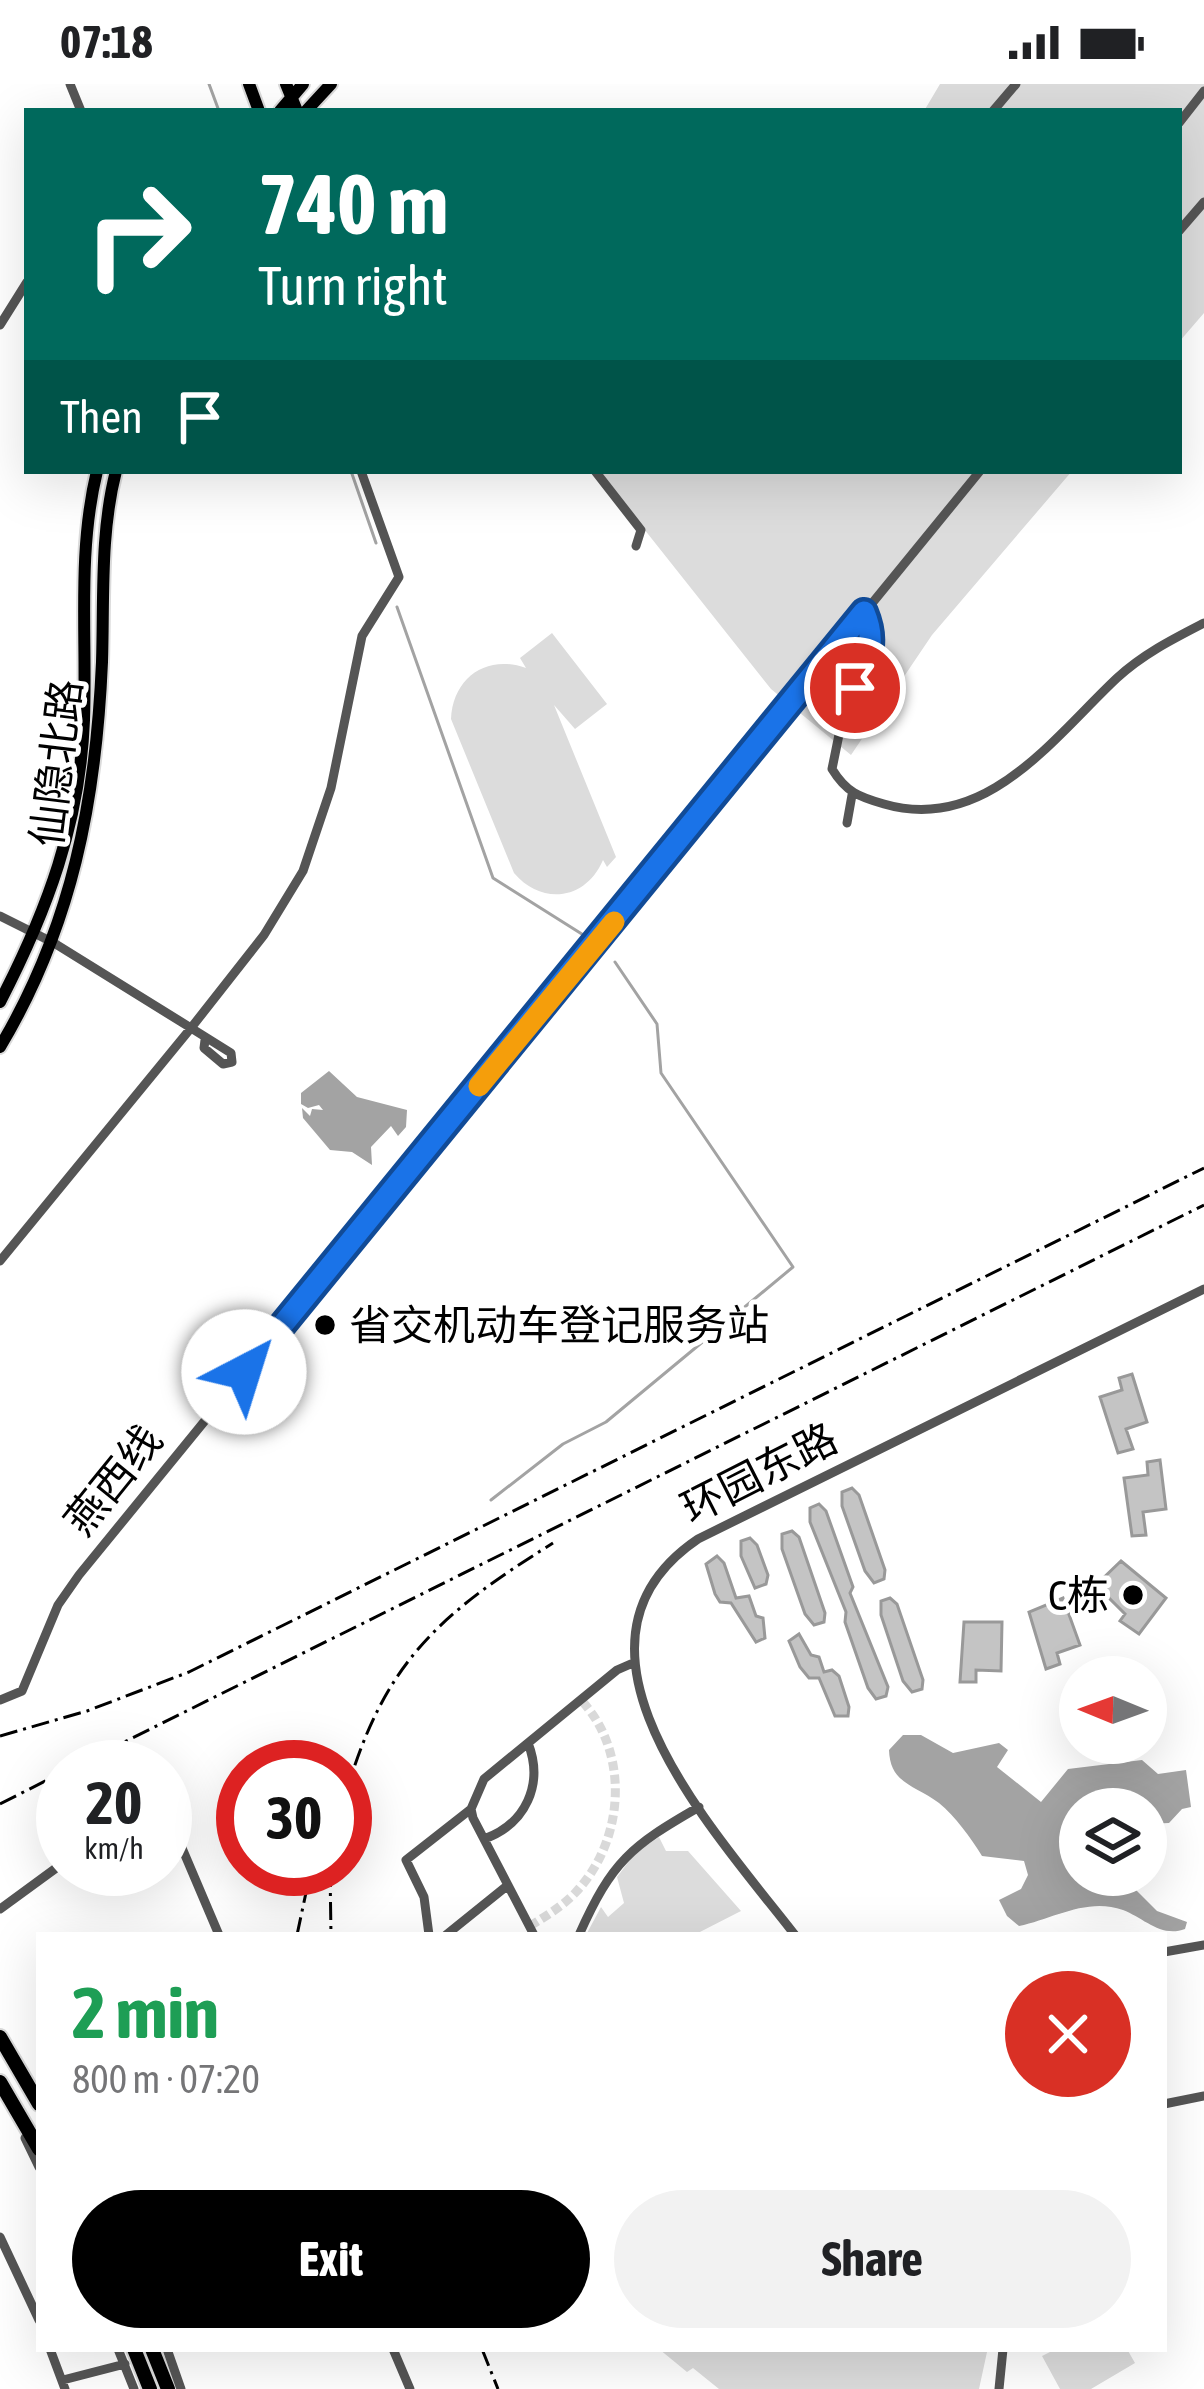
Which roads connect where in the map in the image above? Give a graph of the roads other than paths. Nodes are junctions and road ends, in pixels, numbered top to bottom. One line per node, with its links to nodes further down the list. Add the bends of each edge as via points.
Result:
1 (303, 84): 5 (main road)
2 (331, 84): 6 (main road)
3 (1016, 84): 7 (street)
4 (1204, 91): 8 (street)
5 (291, 98)
6 (309, 108)
7 (996, 108)
8 (1182, 119)
9 (1204, 202): 10 (street)
10 (1182, 228)
11 (24, 287): 12 (street)
12 (0, 325)
13 (97, 474): 24 (main road, 仙隐北路, via 84,570 79,771 62,858)
14 (116, 474): 25 (main road, 仙隐北路, via 95,772)
15 (362, 474): 27 (street, via 399,577 362,636 331,788 303,871)
16 (597, 474): 18 (street, via 641,530)
17 (978, 474): 19 (street, 燕西线)
18 (636, 546)
19 (864, 612): 21 (street, via 872,650 832,752 832,770); 33 (street, 燕西线, via 79,1575 22,1690)
20 (1204, 623): 21 (street, via 1130,668 1004,784 920,808)
21 (852, 795): 22 (street)
22 (847, 823)
23 (0, 916): 24 (street)
24 (35, 933): 25 (street); 26 (main road, 仙隐北路)
25 (54, 943): 27 (street); 29 (main road, 仙隐北路)
26 (0, 1002)
27 (191, 1028): 28 (street); 30 (street)
28 (206, 1040)
29 (0, 1047)
30 (0, 1261)
31 (1204, 1289): 32 (street, 环园东路, via 698,1539 667,1563 643,1600)
32 (633, 1663): 34 (street); 35 (street, 环园东路, via 659,1739)
33 (0, 1700)
34 (528, 1743): 36 (street, via 484,1779); 37 (street, via 530,1797 508,1827)
35 (700, 1808): 46 (street, via 626,1853); 47 (street, 环园东路)
36 (470, 1809): 37 (street); 43 (street, via 406,1860)
37 (484, 1840): 40 (street)
38 (192, 1872): 42 (street)
39 (36, 1883): 41 (street)
40 (508, 1885): 44 (street); 45 (street)
41 (0, 1909)
42 (218, 1932)
43 (429, 1932)
44 (450, 1932)
45 (532, 1932)
46 (580, 1932)
47 (793, 1932)
48 (1204, 1945): 49 (street)
49 (1167, 1951)
50 (4, 2044): 52 (street); 54 (highway)
51 (0, 2083): 56 (highway); 57 (street)
52 (36, 2091)
53 (1204, 2096): 55 (street)
54 (36, 2099)
55 (1167, 2103)
56 (36, 2144)
57 (36, 2161)
58 (0, 2237): 59 (street)
59 (36, 2314)
60 (51, 2352): 68 (street)
61 (119, 2352): 67 (street)
62 (135, 2352): 70 (highway)
63 (153, 2352): 71 (highway)
64 (168, 2352): 72 (street)
65 (394, 2352): 73 (street)
66 (1003, 2352): 74 (street)
67 (124, 2364): 68 (street); 69 (street)
68 (64, 2384)
69 (134, 2389)
70 (150, 2389)
71 (168, 2389)
72 (181, 2389)
73 (410, 2389)
74 (999, 2389)

